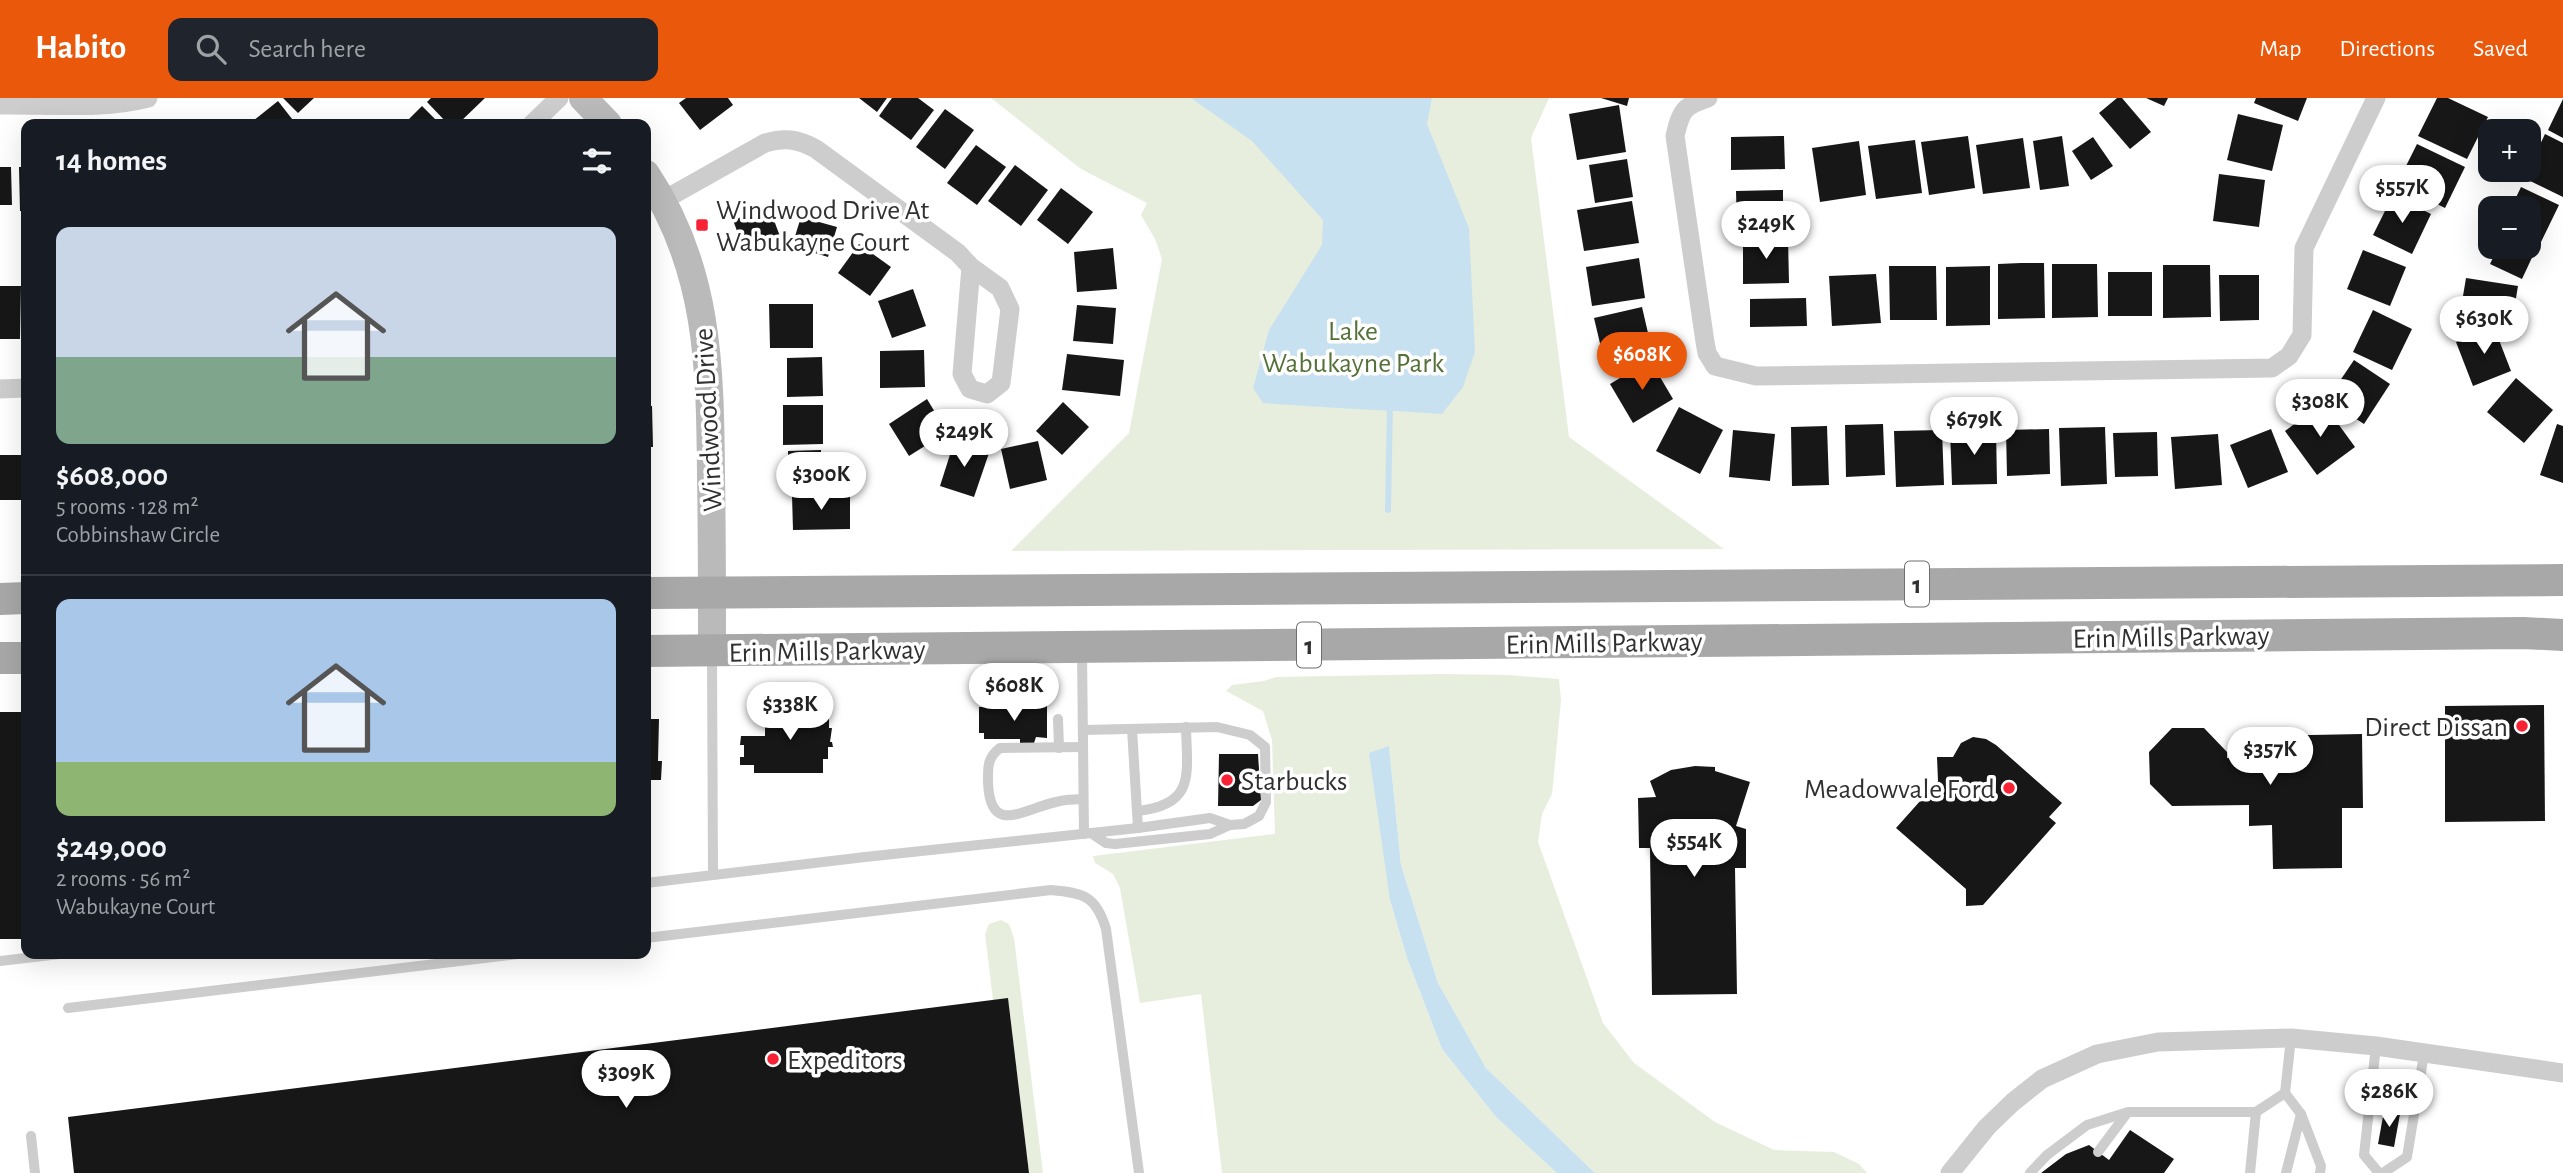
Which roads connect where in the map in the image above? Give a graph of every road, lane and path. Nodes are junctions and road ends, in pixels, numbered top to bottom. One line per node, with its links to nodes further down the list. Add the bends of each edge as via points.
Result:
1 (148, 98): 6 (street, via 98,104)
2 (559, 98): 7 (street)
3 (583, 98): 8 (street)
4 (1707, 98): 5 (street, via 1690,104 1679,119 1675,136 1705,342 1716,366 1756,376 2272,368 2289,356 2302,335 2304,248)
5 (2376, 98)
6 (0, 105)
7 (537, 119)
8 (603, 119)
9 (651, 182): 10 (street, Windwood Drive)
10 (662, 201): 11 (street, via 765,143 791,139 816,149); 16 (street, Windwood Drive, via 694,279 703,319 711,388)
11 (971, 267): 11 (street, via 962,374 970,389 987,394 1001,383 1010,309 1000,288)
12 (0, 388): 13 (street)
13 (21, 388)
14 (2563, 580): 16 (main road, Erin Mills Parkway / 1)
15 (651, 593): 16 (main road, Erin Mills Parkway / 1)
16 (712, 593): 21 (street, Windwood Drive)
17 (21, 598): 18 (main road)
18 (0, 599)
19 (2563, 635): 20 (main road, Erin Mills Parkway / 1)
20 (1082, 647): 21 (main road, Erin Mills Parkway / 1); 28 (lane)
21 (712, 651): 22 (main road, Erin Mills Parkway / 1); 36 (lane)
22 (651, 652)
23 (0, 658): 24 (main road)
24 (21, 658)
25 (1058, 719): 30 (lane)
26 (1186, 727): 27 (lane); 32 (lane, via 1187,781 1173,799 1158,808); 33 (lane, via 1228,729 1250,735 1265,747 1266,803 1259,816)
27 (1132, 729): 28 (lane); 32 (lane)
28 (1083, 730): 29 (lane)
29 (1083, 747): 30 (lane); 31 (lane)
30 (1059, 748): 31 (lane, via 1000,748 992,754 989,802 995,811 1015,815 1057,801)
31 (1083, 799): 35 (lane)
32 (1137, 811): 34 (lane)
33 (1230, 825): 34 (lane, via 1210,818); 35 (lane, via 1210,834 1115,844)
34 (1138, 828): 35 (lane)
35 (1087, 834): 36 (lane)
36 (713, 875): 37 (lane)
37 (651, 882)
38 (651, 937): 54 (lane, via 1051,890 1077,892 1093,901 1106,929)
39 (21, 959): 41 (lane)
40 (476, 959): 42 (lane)
41 (0, 961)
42 (68, 1008)
43 (2291, 1038): 44 (street); 47 (lane); 55 (street, via 2158,1042 2097,1054 2042,1079 2013,1102)
44 (2376, 1046): 45 (street); 60 (lane, via 2364,1156)
45 (2424, 1054): 46 (street); 60 (lane, via 2407,1157)
46 (2563, 1073)
47 (2286, 1093): 49 (lane); 50 (lane)
48 (2128, 1112): 49 (lane); 52 (lane); 56 (lane, via 2087,1125)
49 (2256, 1112): 57 (lane)
50 (2301, 1114): 58 (lane); 59 (lane)
51 (30, 1136): 53 (lane)
52 (2098, 1152)
53 (35, 1173)
54 (1139, 1173)
55 (1950, 1173)
56 (2029, 1173)
57 (2250, 1173)
58 (2286, 1173)
59 (2320, 1173)
60 (2381, 1173)

